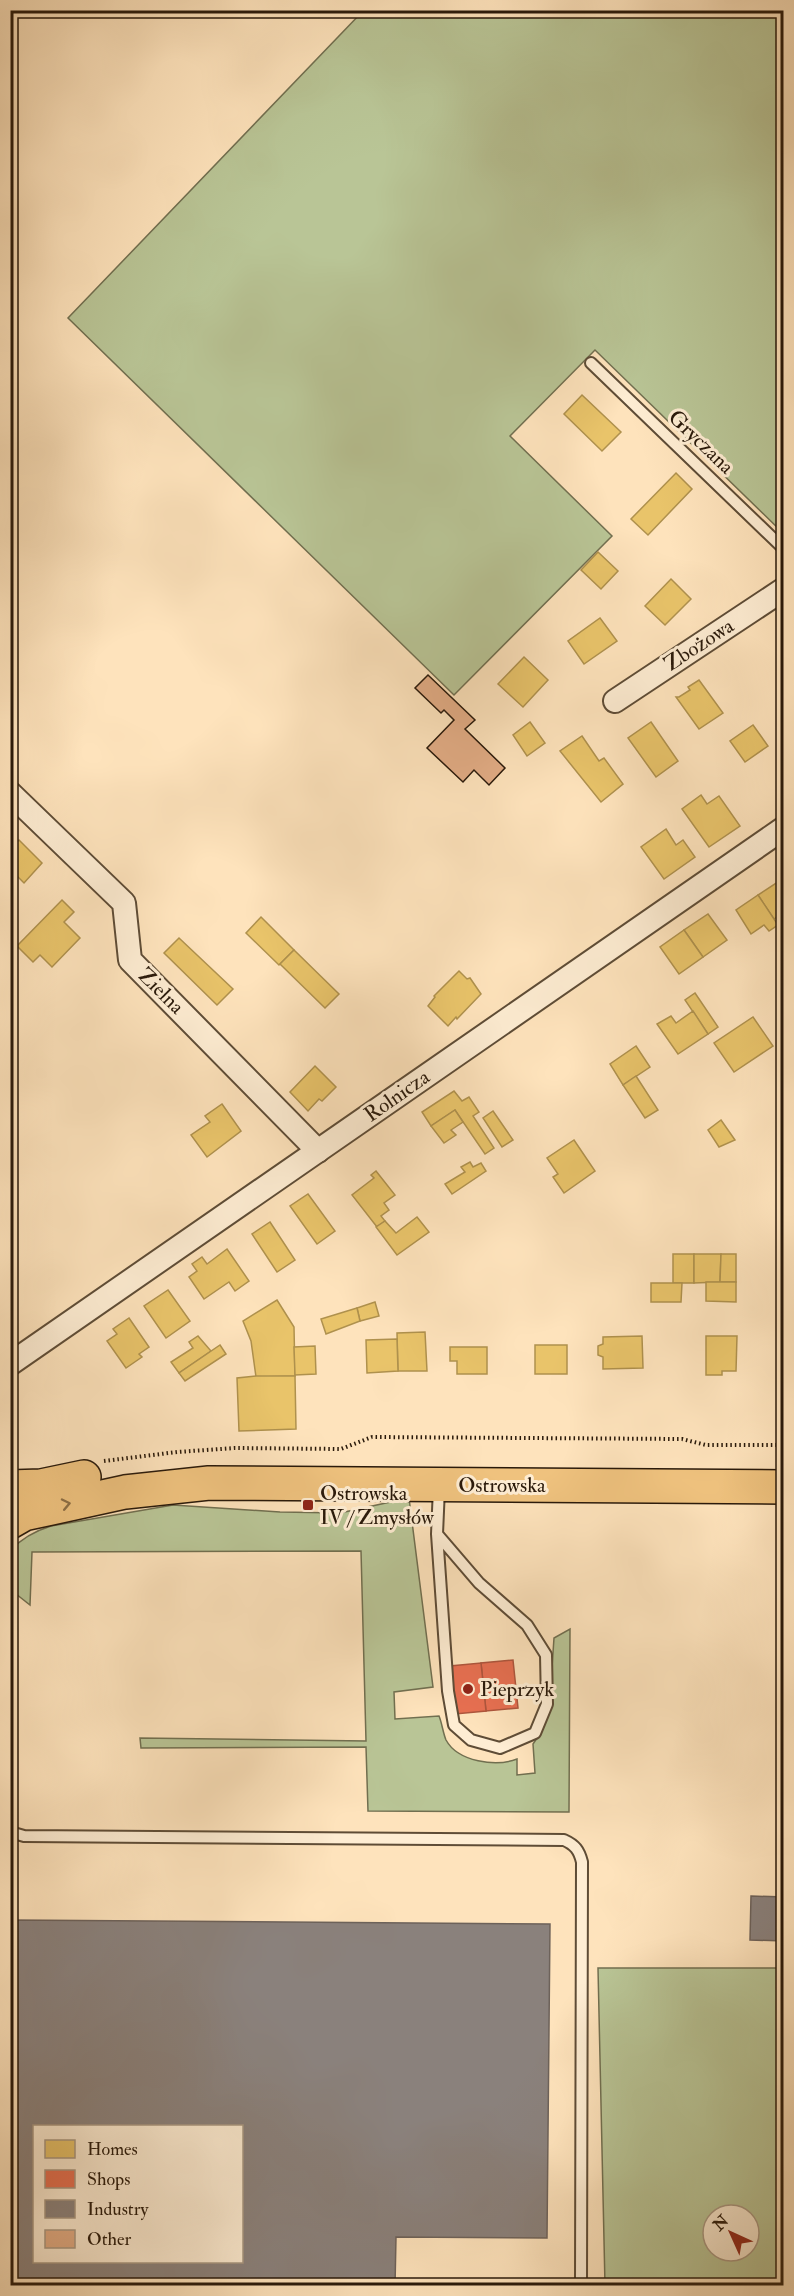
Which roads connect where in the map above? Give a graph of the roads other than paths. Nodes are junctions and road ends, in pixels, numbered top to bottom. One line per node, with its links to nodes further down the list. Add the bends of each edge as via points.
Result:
1 (591, 363): 2 (lane, Gryczana)
2 (783, 549)
3 (783, 590): 4 (street, Zbożowa)
4 (615, 701)
5 (10, 793): 7 (street, Zielna, via 124,903 130,960)
6 (783, 828): 7 (street, Rolnicza)
7 (318, 1151): 8 (street, Rolnicza)
8 (10, 1364)
9 (783, 1466): 11 (main road, Ostrowska, via 177,1463 41,1486)
10 (439, 1485): 12 (main road, Ostrowska); 13 (main road, Ostrowska, one-way to 10, via 45,1508 178,1485); 14 (lane)
11 (10, 1487)
12 (783, 1487)
13 (10, 1522)
14 (437, 1534): 14 (lane, via 454,1725 471,1740 500,1748 535,1733 547,1704 546,1655 527,1625 479,1583)
15 (10, 1832): 16 (lane, via 24,1836 564,1840 574,1844 582,1862)
16 (581, 2286)

